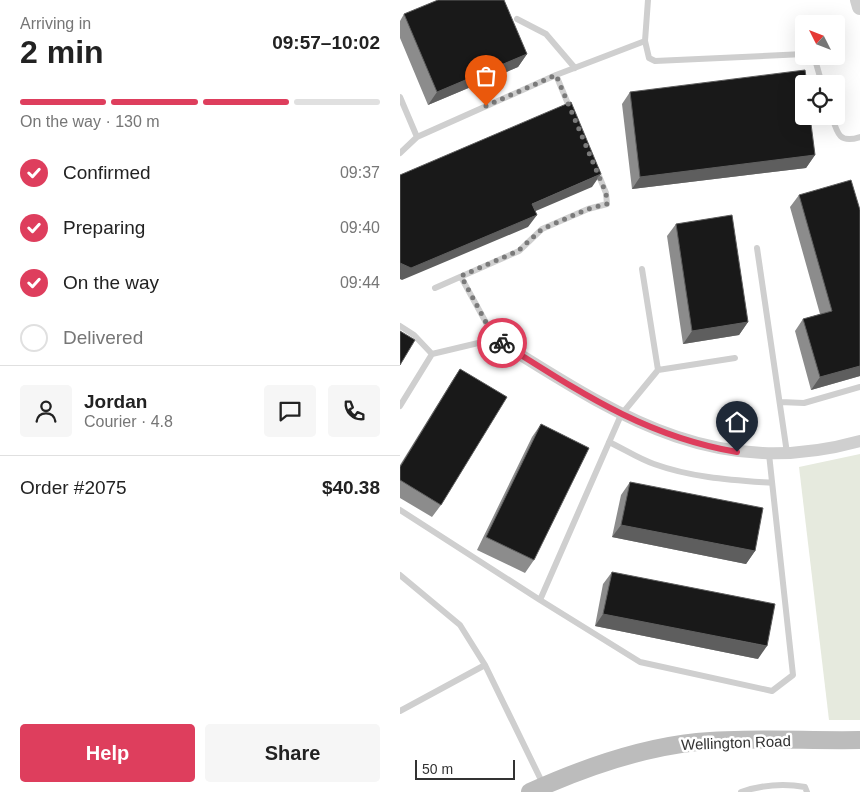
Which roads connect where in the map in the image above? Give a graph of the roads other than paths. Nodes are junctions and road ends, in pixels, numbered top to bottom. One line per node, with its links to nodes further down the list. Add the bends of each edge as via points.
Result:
1 (648, 0): 5 (lane)
2 (858, 0): 3 (street)
3 (860, 7)
4 (517, 19): 7 (lane, via 546,34)
5 (645, 41): 6 (lane, via 649,58 655,62); 7 (lane)
6 (795, 54)
7 (575, 68): 8 (lane)
8 (556, 75): 10 (lane); 12 (lane)
9 (400, 97): 12 (lane)
10 (575, 121)
11 (835, 125): 13 (lane, via 843,138 852,140)
12 (416, 137): 14 (lane)
13 (860, 137)
14 (400, 154)
15 (595, 166): 18 (lane, via 607,204 542,229 518,251)
16 (758, 248): 26 (lane)
17 (642, 269): 24 (lane)
18 (461, 276): 19 (lane); 21 (lane)
19 (435, 288)
20 (400, 326): 22 (lane)
21 (495, 339): 22 (lane); 28 (street)
22 (432, 354): 27 (lane)
23 (735, 358): 24 (lane)
24 (658, 370): 28 (lane)
25 (860, 387): 26 (lane, via 804,403)
26 (780, 402): 31 (lane)
27 (400, 406)
28 (621, 415): 30 (lane); 32 (street, via 700,446)
29 (860, 441): 31 (street)
30 (609, 442): 33 (lane, via 653,464 682,472 710,479); 36 (lane)
31 (788, 453): 32 (street)
32 (768, 454): 33 (lane)
33 (772, 483): 36 (lane, via 793,675 772,691 640,662)
34 (400, 510): 36 (lane)
35 (400, 575): 37 (lane, via 460,625)
36 (540, 600)
37 (486, 665): 38 (lane); 40 (lane)
38 (400, 711)
39 (860, 740): 40 (main road, Wellington Road, via 723,740 673,745 600,764)
40 (540, 790)
41 (741, 792): 42 (lane, via 756,787 790,784 805,787)
42 (807, 792)

